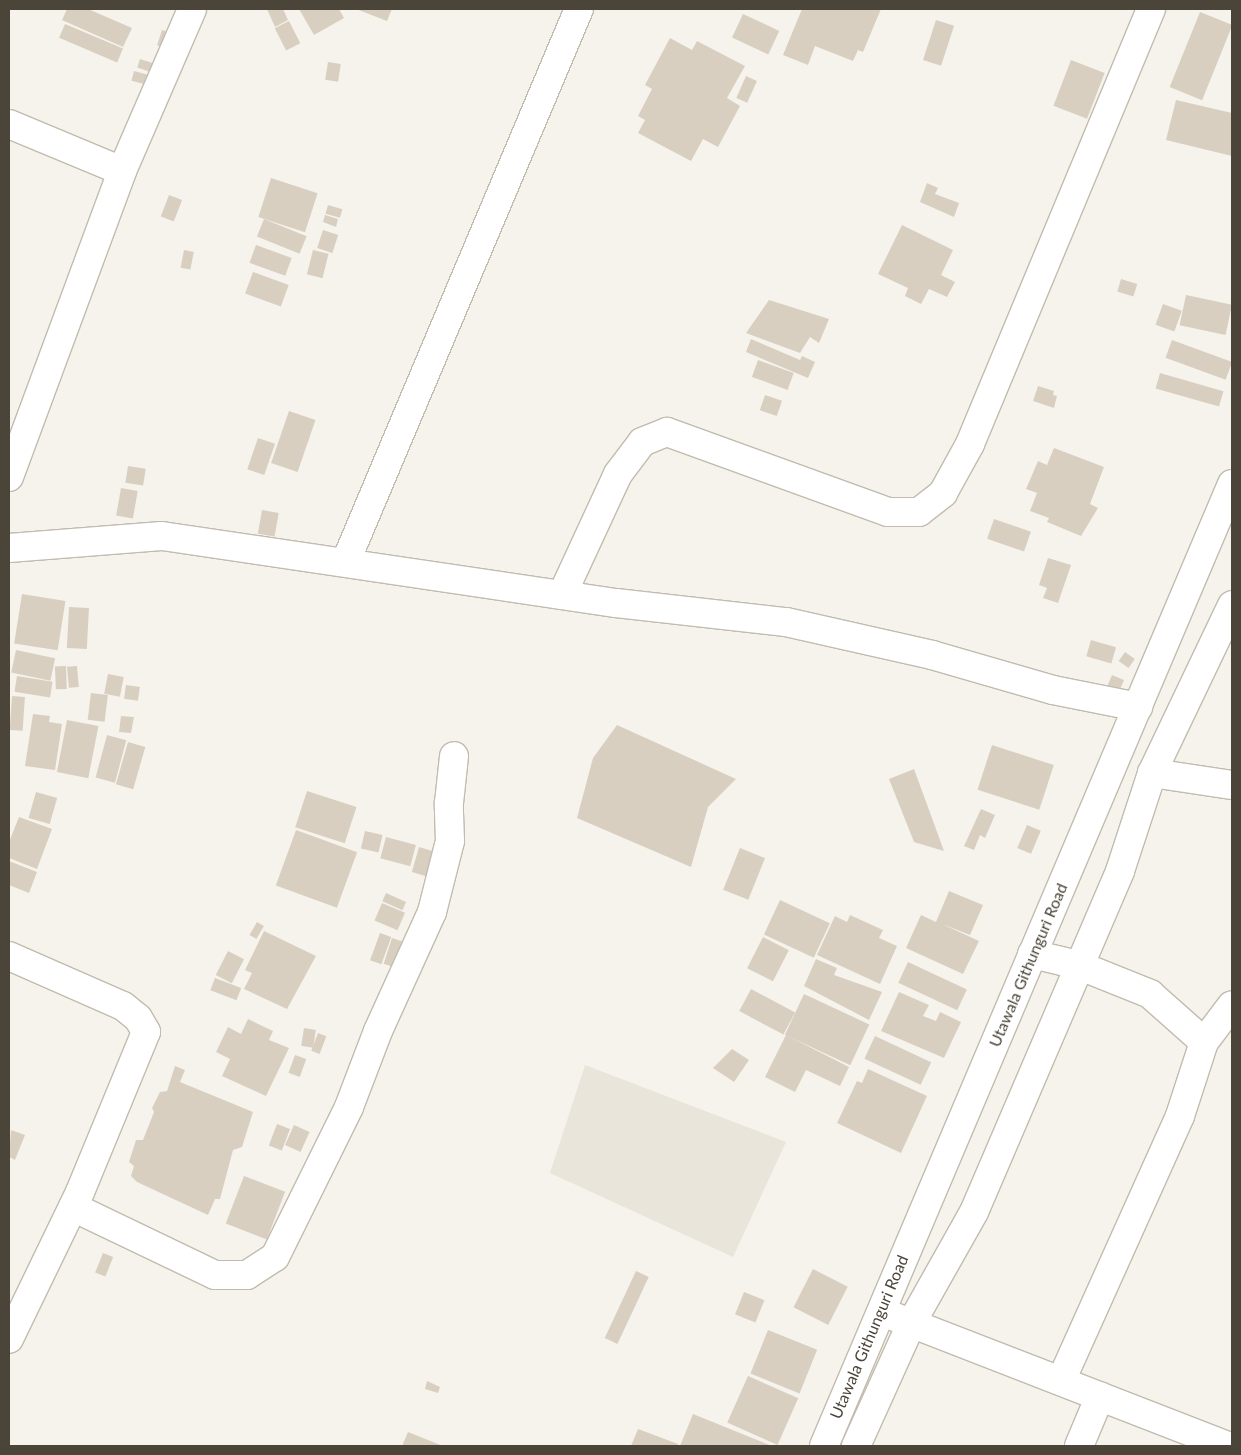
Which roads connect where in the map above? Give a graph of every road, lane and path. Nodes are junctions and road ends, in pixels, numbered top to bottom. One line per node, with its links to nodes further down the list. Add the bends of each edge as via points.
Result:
1 (192, 9): 5 (street)
2 (579, 9): 9 (street)
3 (1152, 9): 10 (street, via 970,444 943,493 918,512 888,512 668,432 642,442 618,474)
4 (9, 124): 5 (street)
5 (122, 171): 6 (street)
6 (9, 477)
7 (1232, 484): 12 (street, Utawala Githunguri Road)
8 (9, 548): 9 (street, via 162,536)
9 (346, 562): 10 (street)
10 (562, 595): 12 (street, via 786,622 932,655 1054,690)
11 (1232, 605): 14 (street)
12 (1138, 706): 16 (street, Utawala Githunguri Road)
13 (454, 756): 23 (street, via 448,804 450,841 432,912 378,1031 349,1107 276,1257 248,1275 215,1275)
14 (1152, 773): 15 (street); 17 (street)
15 (1232, 785)
16 (1094, 810): 17 (street); 18 (street, Utawala Githunguri Road)
17 (1135, 821): 20 (street, via 1120,871)
18 (1032, 954): 20 (street); 24 (street, Utawala Githunguri Road)
19 (9, 956): 23 (street, via 124,1006 138,1018 146,1032)
20 (1078, 965): 22 (street, via 1150,994); 25 (street, via 974,1212)
21 (1232, 1005): 22 (street)
22 (1204, 1042): 27 (street, via 1180,1116)
23 (73, 1207): 26 (street)
24 (879, 1312): 25 (street); 29 (street, Utawala Githunguri Road)
25 (912, 1322): 27 (street); 30 (street)
26 (9, 1339)
27 (1061, 1381): 28 (street)
28 (1100, 1396): 31 (street); 32 (street)
29 (824, 1446)
30 (856, 1446)
31 (1080, 1446)
32 (1228, 1446)

